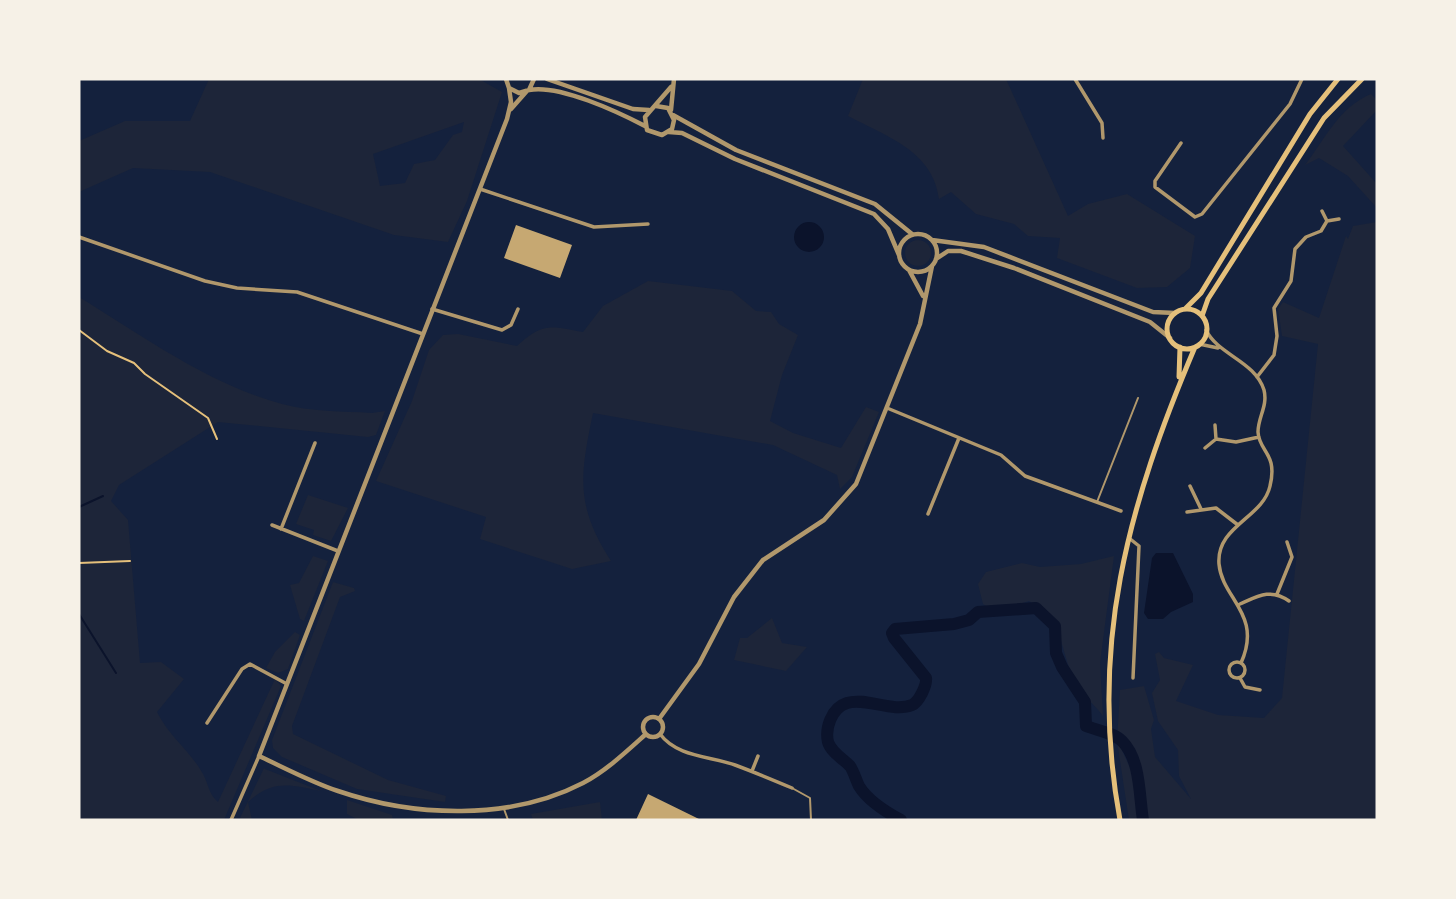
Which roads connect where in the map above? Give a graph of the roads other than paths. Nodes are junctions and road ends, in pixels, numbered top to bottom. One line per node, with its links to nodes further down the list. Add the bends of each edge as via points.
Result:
1 (499, 79): 9 (street)
2 (534, 79): 11 (street)
3 (547, 79): 14 (street, via 633,109)
4 (674, 79): 10 (street)
5 (1075, 79): 18 (street, via 1102,122)
6 (1302, 79): 19 (street, via 1290,104 1207,209 1195,217 1155,187)
7 (1338, 79): 35 (main road, via 1310,114 1206,284)
8 (1362, 79): 37 (main road, via 1324,118 1208,299)
9 (507, 83): 11 (street, via 515,93); 13 (street)
10 (671, 87): 12 (street); 15 (street)
11 (528, 91): 13 (street); 16 (street, via 542,88 570,96)
12 (656, 106): 14 (street); 15 (street)
13 (511, 110): 20 (street)
14 (649, 110): 16 (street)
15 (672, 113): 17 (street, via 674,124); 25 (street, via 736,150 875,204)
16 (645, 126): 17 (street, via 658,135)
17 (669, 132): 28 (street, via 682,133 874,215 892,234)
18 (1104, 138)
19 (1181, 143)
20 (480, 189): 24 (street, via 594,227); 33 (street)
21 (1322, 211): 23 (street)
22 (1339, 219): 23 (street)
23 (1327, 221): 44 (street, via 1295,249 1290,284 1274,309 1274,355)
24 (648, 224)
25 (912, 234): 27 (street); 28 (street, via 901,244)
26 (79, 237): 39 (street, via 205,281 297,292)
27 (932, 240): 29 (street); 36 (street, via 984,247 1153,312)
28 (899, 254): 31 (street)
29 (936, 259): 30 (street); 40 (street, via 948,251 961,251 1014,268 1150,321)
30 (932, 266): 31 (street); 32 (street)
31 (908, 269): 32 (street)
32 (924, 297): 47 (street, via 920,324)
33 (432, 309): 34 (street, via 502,330 511,325); 39 (street)
34 (518, 309)
35 (1185, 309): 36 (main road); 37 (main road)
36 (1175, 313): 40 (main road, via 1168,324)
37 (1202, 316): 38 (main road)
38 (1206, 330): 41 (main road); 43 (street)
39 (423, 334): 65 (street)
40 (1170, 338): 42 (main road)
41 (1197, 345): 42 (main road); 43 (street); 45 (main road)
42 (1180, 347): 45 (main road)
43 (1224, 349): 44 (street)
44 (1257, 377): 49 (street, via 1265,398)
45 (1178, 387): 63 (main road)
46 (1138, 398): 55 (lane)
47 (887, 408): 50 (street); 74 (street, via 849,495 824,520 763,560 734,597 699,664)
48 (1215, 425): 51 (street)
49 (1259, 437): 51 (street, via 1236,442); 61 (street, via 1271,457 1270,488)
50 (959, 438): 55 (street, via 1001,455 1025,476); 59 (street)
51 (1216, 439): 53 (street)
52 (315, 443): 62 (street)
53 (1205, 448)
54 (1190, 486): 56 (street)
55 (1097, 503): 57 (street)
56 (1201, 510): 58 (street); 61 (street, via 1221,510)
57 (1121, 511)
58 (1187, 512)
59 (928, 514)
60 (272, 525): 62 (street)
61 (1238, 525): 68 (street, via 1225,538 1219,565)
62 (281, 529): 65 (street)
63 (1127, 537): 70 (street, via 1139,546); 86 (main road, via 1113,618 1108,705)
64 (1287, 542): 66 (street, via 1292,557)
65 (338, 551): 72 (street)
66 (1277, 594): 67 (street); 68 (street, via 1262,594)
67 (1289, 601)
68 (1240, 604): 69 (street, via 1246,626)
69 (1241, 663): 71 (street, via 1245,672); 71 (street, via 1228,669)
70 (1133, 678)
71 (1240, 678): 73 (street, via 1245,687)
72 (287, 684): 75 (street, via 250,664 242,669); 78 (street)
73 (1261, 690)
74 (659, 719): 76 (street, via 645,720); 77 (street)
75 (207, 723)
76 (646, 734): 77 (street); 82 (street, via 583,783)
77 (660, 734): 80 (street, via 667,744)
78 (260, 756): 82 (street, via 337,791 380,802); 83 (street)
79 (758, 756): 80 (street)
80 (752, 771): 81 (street)
81 (792, 788): 85 (lane, via 810,798)
82 (504, 809): 84 (lane)
83 (231, 820)
84 (508, 820)
85 (811, 820)
86 (1120, 820)

